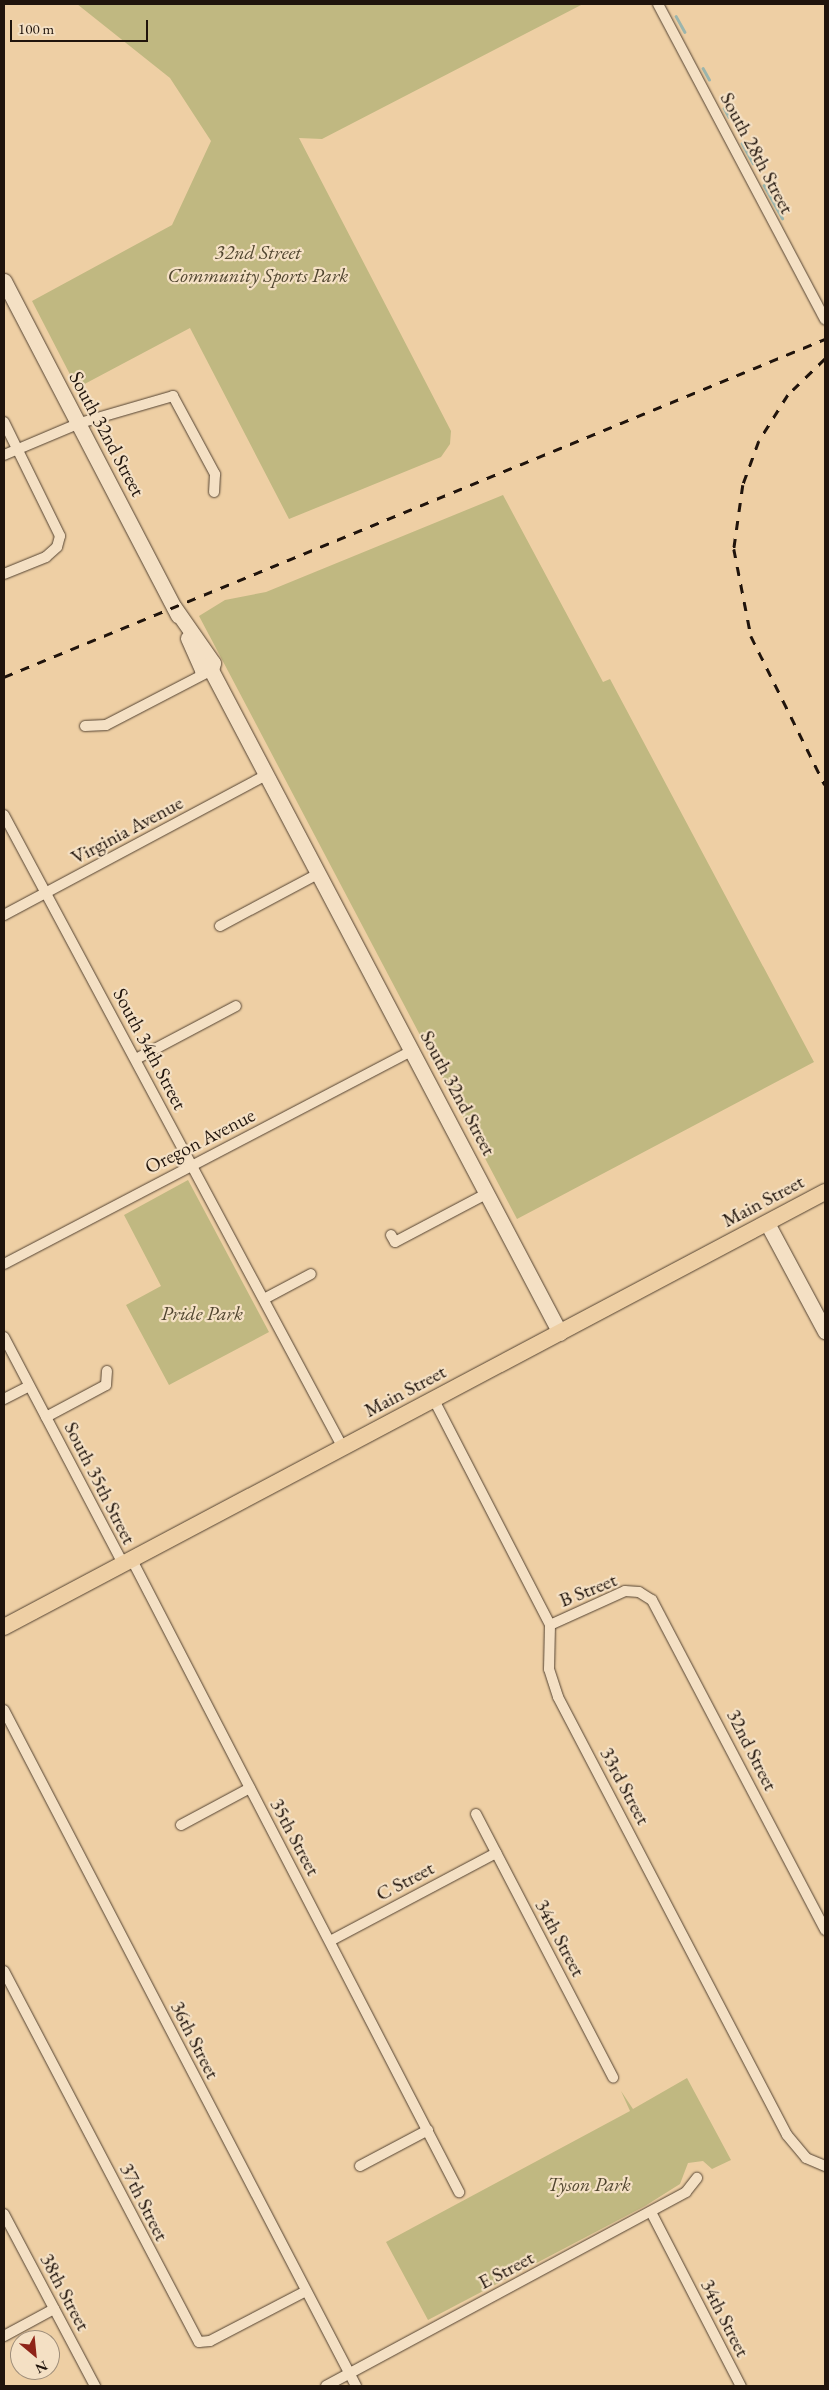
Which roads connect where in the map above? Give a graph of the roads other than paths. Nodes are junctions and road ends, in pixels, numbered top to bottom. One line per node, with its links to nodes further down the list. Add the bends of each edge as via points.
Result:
1 (658, 4): 3 (street, South 28th Street)
2 (4, 281): 6 (street, South 32nd Street)
3 (822, 303): 4 (street, South 28th Street)
4 (825, 319)
5 (4, 422): 7 (street)
6 (80, 424): 7 (street); 9 (street, via 173,396 215,474); 11 (street, South 32nd Street, via 174,607 213,663)
7 (18, 449): 8 (street); 10 (street, via 57,526 57,547)
8 (4, 455)
9 (214, 492)
10 (4, 574)
11 (211, 670): 12 (street, via 106,725); 13 (street, South 32nd Street)
12 (85, 726)
13 (266, 775): 15 (street, South 32nd Street); 16 (street, Virginia Avenue)
14 (4, 815): 16 (street, South 34th Street)
15 (318, 874): 18 (street); 20 (street, South 32nd Street)
16 (45, 894): 17 (street, Virginia Avenue); 21 (street, South 34th Street)
17 (4, 915)
18 (220, 926)
19 (236, 1006): 21 (street)
20 (414, 1050): 22 (street, Oregon Avenue); 24 (street, South 32nd Street)
21 (136, 1059): 22 (street, South 34th Street)
22 (192, 1164): 27 (street, Oregon Avenue); 29 (street, South 34th Street)
23 (825, 1192): 25 (main road, Main Street)
24 (488, 1193): 26 (street, via 395,1242); 31 (street, South 32nd Street)
25 (767, 1222): 30 (street); 31 (main road, Main Street)
26 (391, 1235)
27 (4, 1264)
28 (311, 1274): 29 (street)
29 (264, 1299): 38 (street, South 34th Street)
30 (825, 1332)
31 (560, 1333): 36 (main road, Main Street)
32 (4, 1337): 34 (street, South 35th Street)
33 (107, 1371): 37 (street, South 35th Street, via 106,1385)
34 (29, 1386): 35 (street); 37 (street, South 35th Street)
35 (4, 1399)
36 (434, 1400): 38 (main road, Main Street); 41 (street, 33rd Street)
37 (46, 1417): 39 (street, South 35th Street)
38 (343, 1448): 39 (main road, Main Street)
39 (127, 1562): 42 (main road, Main Street); 44 (street, 35th Street)
40 (639, 1592): 41 (street, B Street, via 607,1597); 48 (street, 32nd Street, via 662,1614)
41 (550, 1625): 54 (street, 33rd Street, via 549,1669 558,1697 788,2136 806,2158)
42 (4, 1627)
43 (4, 1710): 59 (street, 36th Street)
44 (250, 1788): 46 (street); 49 (street, 35th Street)
45 (476, 1814): 47 (street, 34th Street)
46 (181, 1825)
47 (496, 1853): 49 (street, C Street); 51 (street, 34th Street)
48 (825, 1930)
49 (330, 1941): 52 (street, 35th Street)
50 (4, 1971): 59 (street, 37th Street, via 199,2342 210,2341)
51 (613, 2077)
52 (428, 2130): 53 (street); 56 (street, 35th Street)
53 (360, 2166)
54 (825, 2166)
55 (697, 2178): 57 (street, E Street, via 686,2192)
56 (459, 2192)
57 (651, 2212): 62 (street, E Street); 66 (street, 34th Street)
58 (4, 2214): 60 (street, 38th Street)
59 (306, 2291): 62 (street, 36th Street)
60 (54, 2310): 61 (street); 63 (street, 38th Street)
61 (4, 2336)
62 (350, 2374): 64 (street, E Street); 65 (street, 36th Street)
63 (95, 2386)
64 (326, 2386)
65 (356, 2386)
66 (741, 2386)

